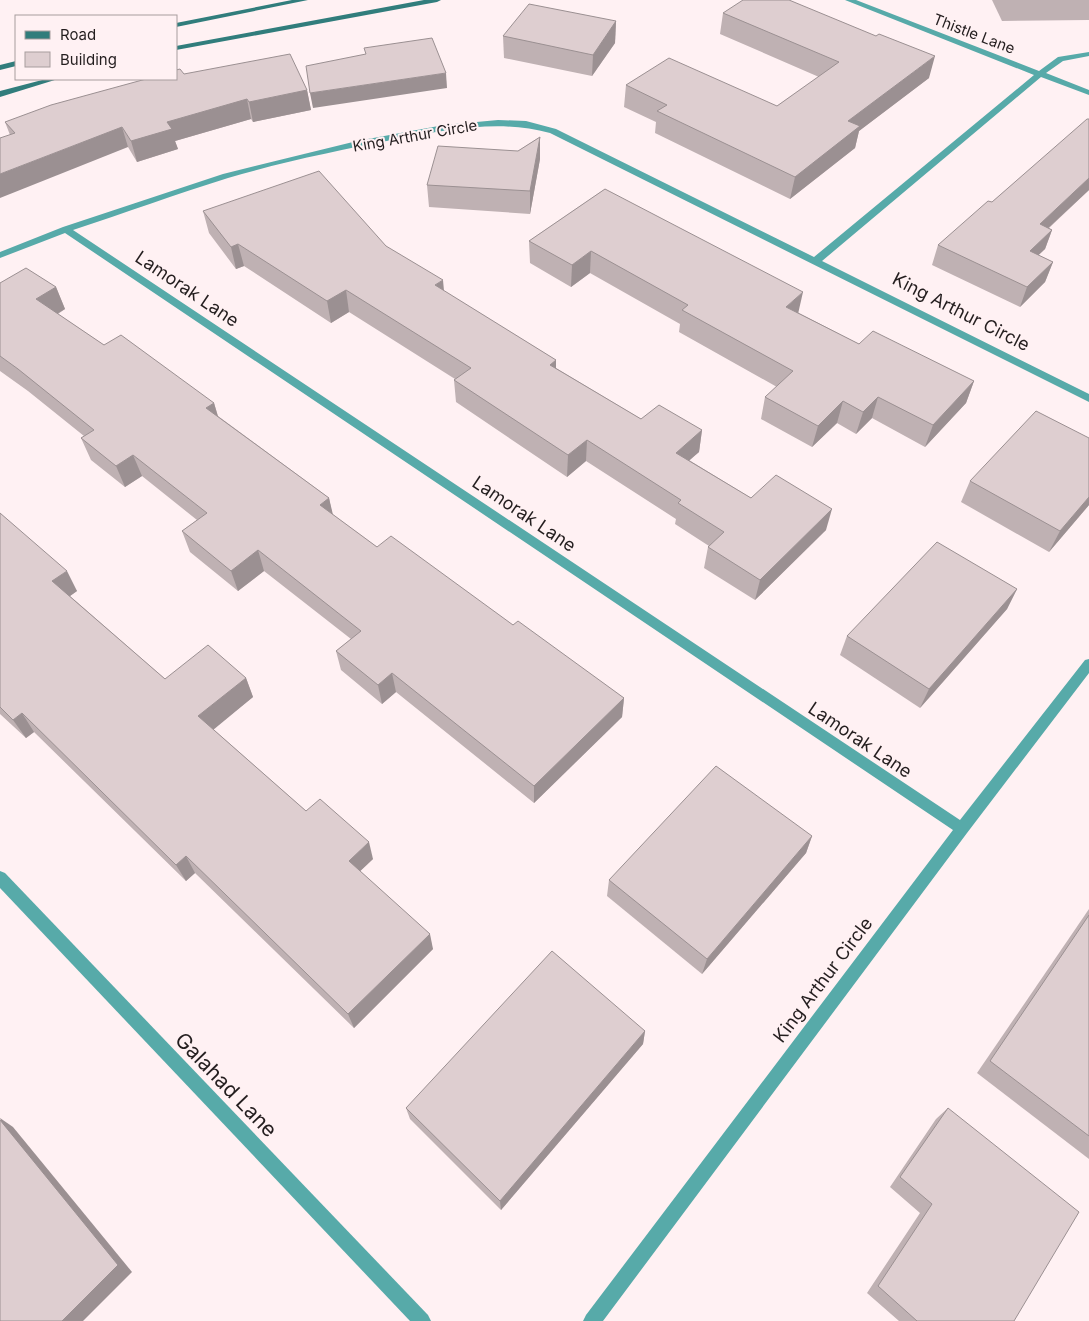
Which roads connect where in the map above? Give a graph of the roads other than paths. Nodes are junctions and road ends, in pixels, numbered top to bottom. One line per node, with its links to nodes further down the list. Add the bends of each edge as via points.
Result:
1 (304, 0): 4 (main road)
2 (437, 0): 5 (main road)
3 (849, 0): 9 (street, Thistle Lane)
4 (178, 25)
5 (178, 48)
6 (1089, 54): 9 (street, via 1061,59)
7 (15, 63): 8 (main road)
8 (0, 68)
9 (1040, 74): 11 (street, Thistle Lane); 15 (street)
10 (50, 80): 12 (main road)
11 (1089, 93)
12 (0, 94)
13 (66, 229): 14 (street, King Arthur Circle); 15 (street, King Arthur Circle, via 235,174 357,144 444,128 526,124 553,131); 18 (street, Lamorak Lane)
14 (0, 255)
15 (816, 262): 16 (street, King Arthur Circle)
16 (1089, 398)
17 (1089, 664): 18 (street, King Arthur Circle)
18 (962, 829): 21 (street, King Arthur Circle)
19 (0, 878): 20 (street, Galahad Lane)
20 (422, 1321)
21 (592, 1321)

